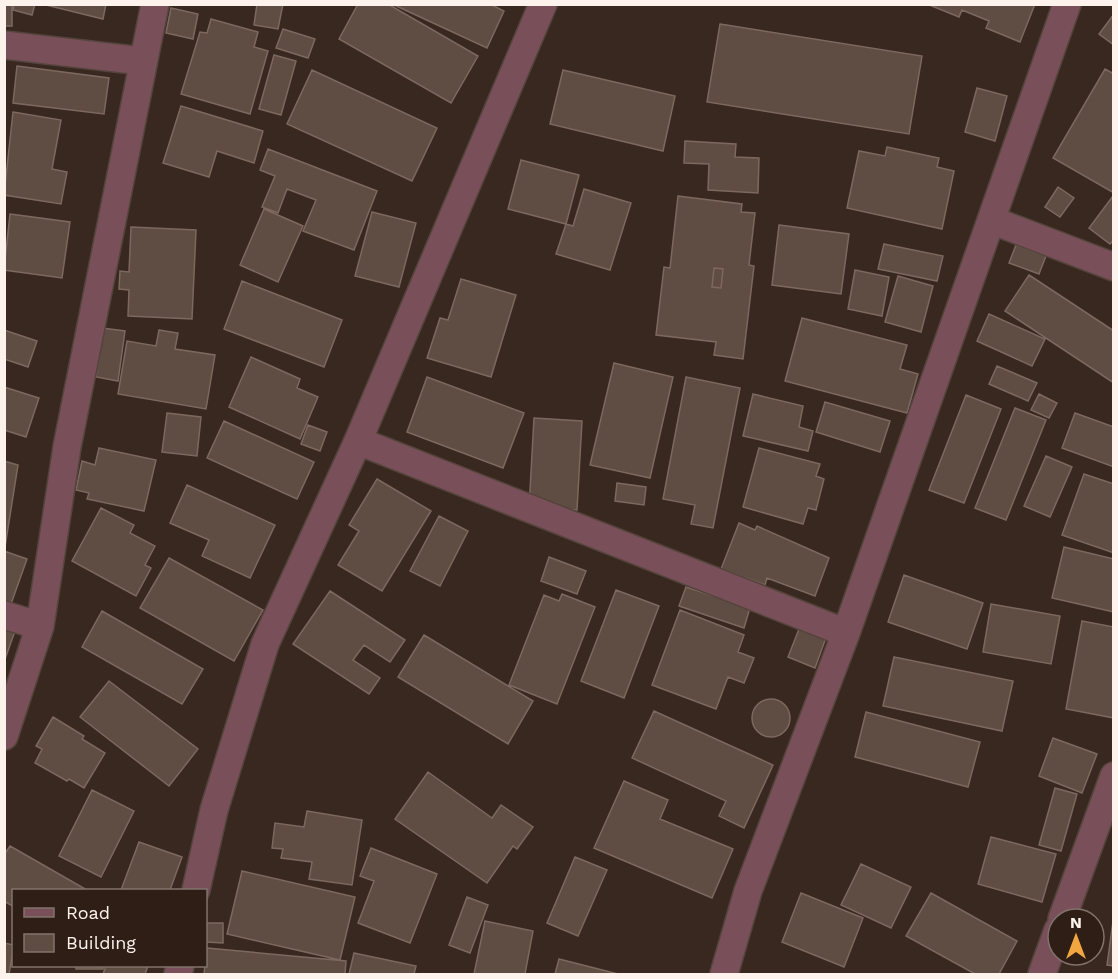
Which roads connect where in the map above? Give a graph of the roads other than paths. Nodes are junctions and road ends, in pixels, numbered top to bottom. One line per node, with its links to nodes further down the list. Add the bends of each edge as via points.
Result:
1 (155, 4): 5 (street)
2 (543, 4): 8 (street)
3 (1067, 4): 6 (street)
4 (4, 45): 5 (street)
5 (142, 61): 10 (street, via 68,447)
6 (991, 220): 7 (street); 11 (street)
7 (1113, 267)
8 (358, 441): 11 (street); 14 (street, via 265,644 214,810)
9 (4, 615): 10 (street)
10 (40, 626): 12 (street)
11 (846, 633): 16 (street, via 748,891)
12 (4, 736)
13 (1113, 776): 15 (street)
14 (196, 889)
15 (1066, 907)
16 (724, 975)

